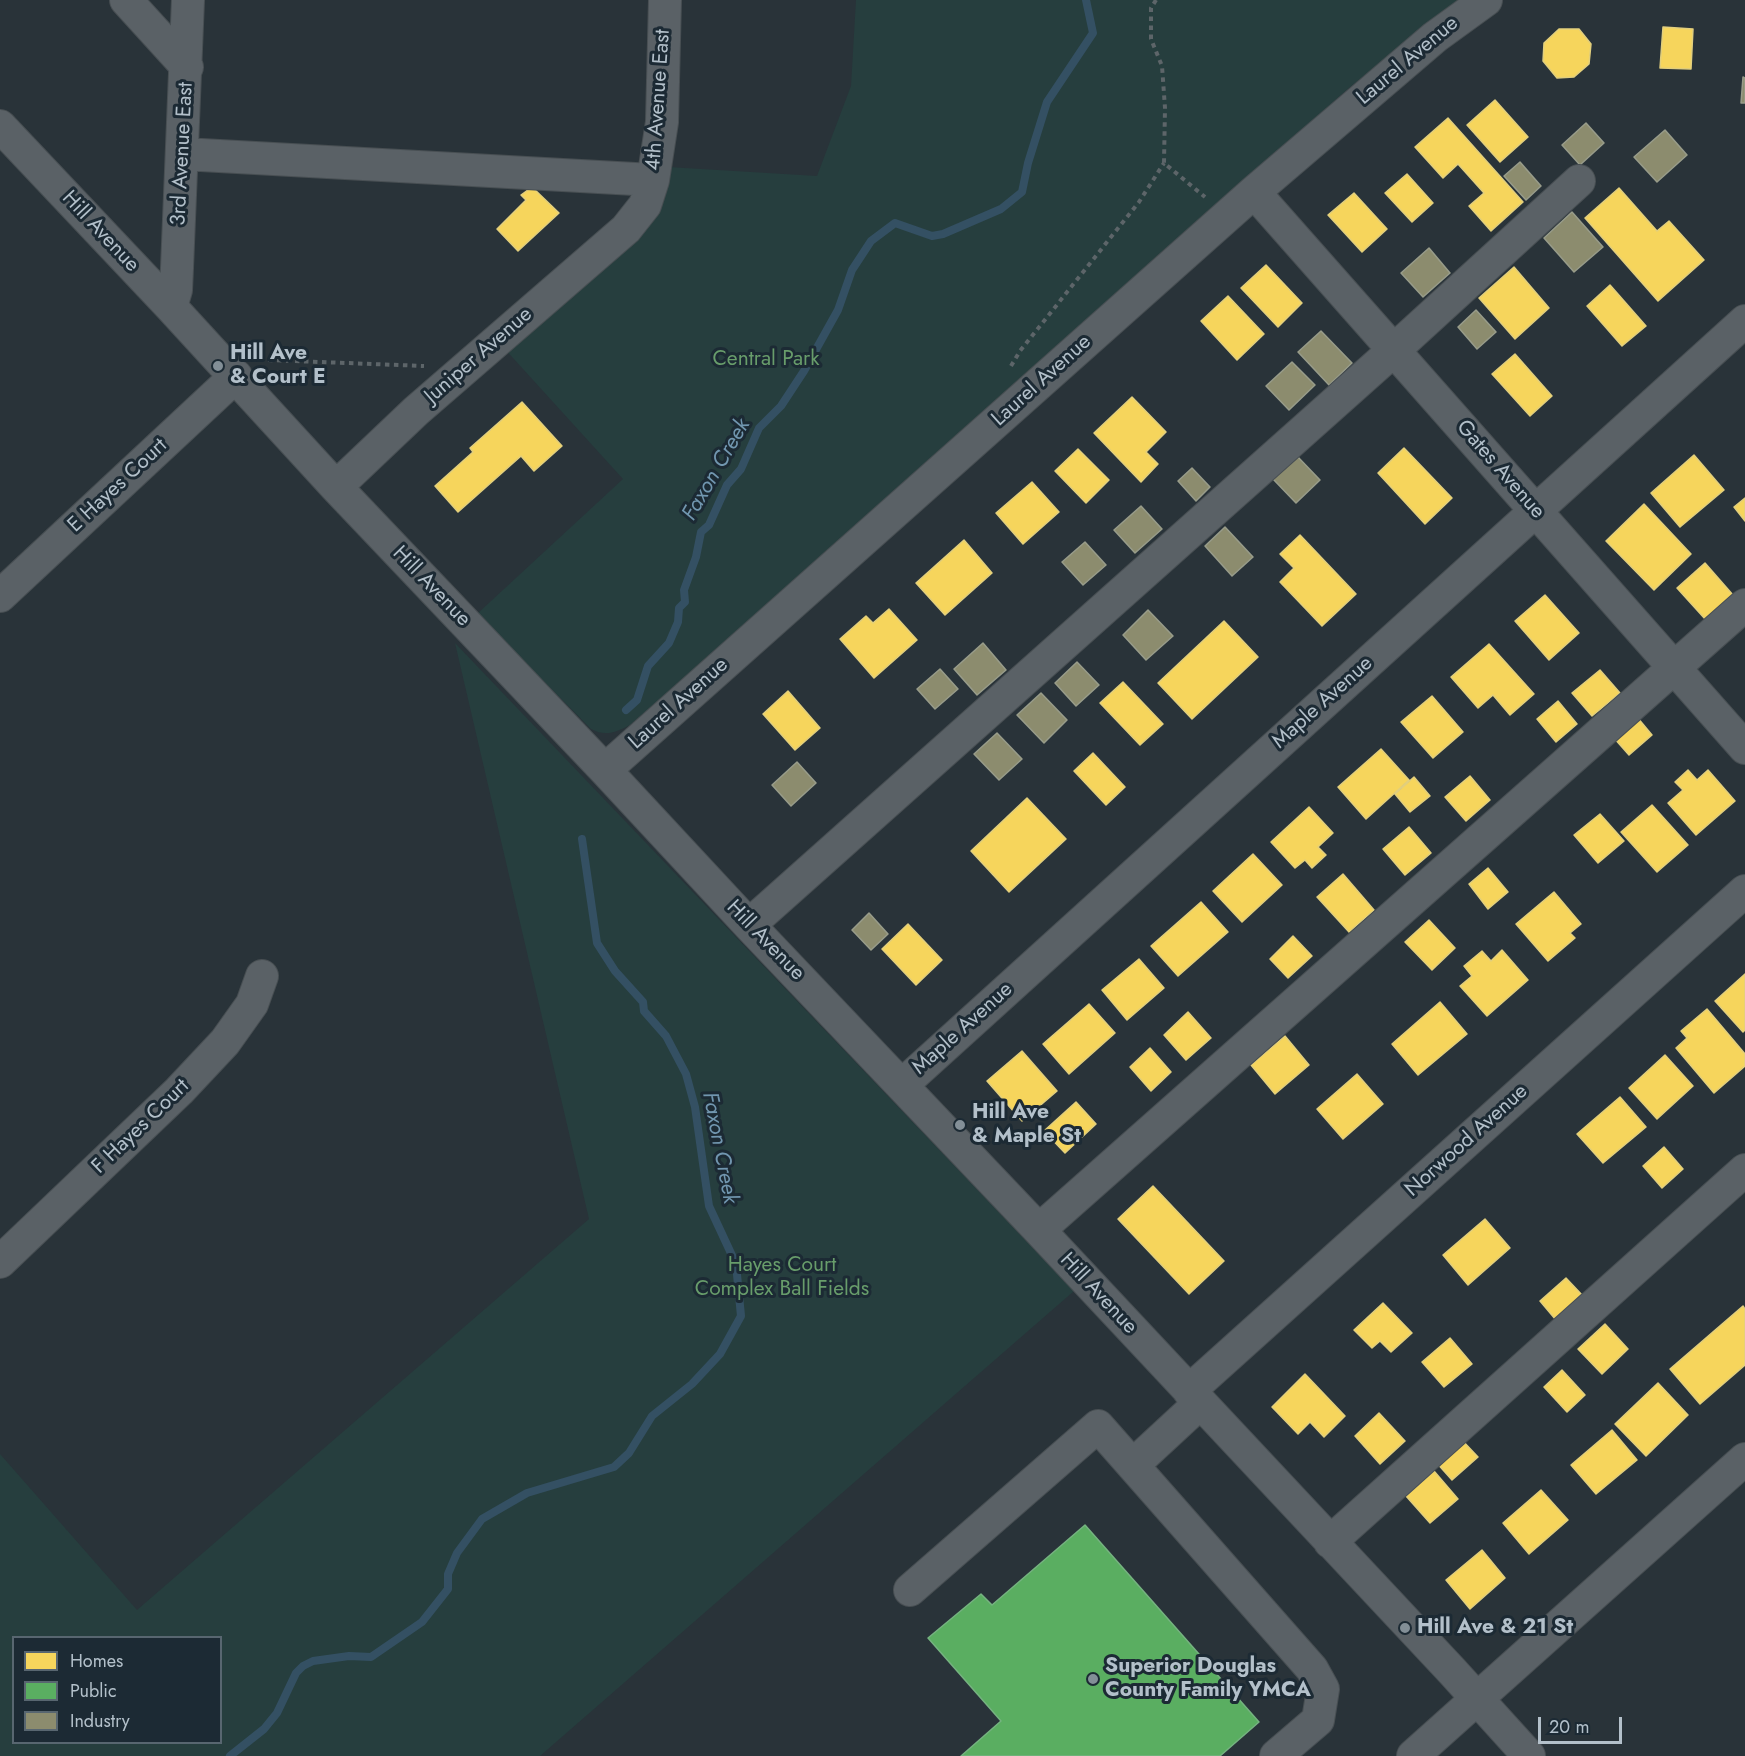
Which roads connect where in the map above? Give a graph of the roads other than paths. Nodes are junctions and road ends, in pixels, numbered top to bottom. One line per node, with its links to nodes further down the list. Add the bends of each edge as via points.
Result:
1 (126, 0): 5 (street)
2 (188, 0): 5 (street, 3rd Avenue East)
3 (665, 0): 8 (street, 4th Avenue East, via 662,122)
4 (1486, 0): 10 (street, Laurel Avenue, via 1435,37)
5 (187, 67): 7 (street, 3rd Avenue East)
6 (0, 127): 12 (street, Hill Avenue)
7 (183, 153): 8 (street); 12 (street, 3rd Avenue East, via 176,290)
8 (653, 180): 11 (street, 4th Avenue East, via 645,205)
9 (1579, 181): 14 (street)
10 (1245, 201): 14 (street, Gates Avenue); 22 (street, Laurel Avenue)
11 (626, 229): 16 (street, Juniper Avenue, via 416,411)
12 (171, 307): 15 (street, Hill Avenue)
13 (1745, 321): 17 (street, Maple Avenue)
14 (1394, 350): 17 (street, Gates Avenue); 24 (street)
15 (236, 376): 16 (street, Hill Avenue); 18 (street, E Hayes Court)
16 (336, 488): 22 (street, Hill Avenue)
17 (1535, 511): 20 (street, Gates Avenue); 26 (street, Maple Avenue)
18 (0, 596)
19 (1745, 605): 20 (street)
20 (1674, 668): 21 (street, Gates Avenue); 28 (street)
21 (1745, 748)
22 (605, 770): 24 (street, Hill Avenue)
23 (1745, 891): 30 (street, Norwood Avenue)
24 (749, 925): 26 (street, Hill Avenue)
25 (262, 976): 29 (street, F Hayes Court, via 252,1004 225,1042)
26 (902, 1085): 28 (street, Hill Avenue)
27 (1745, 1170): 33 (street)
28 (1039, 1230): 30 (street, Hill Avenue)
29 (0, 1262)
30 (1195, 1397): 32 (street, Norwood Avenue); 33 (street, Hill Avenue)
31 (1745, 1460): 35 (street)
32 (1132, 1465): 34 (street, via 1098,1426); 36 (street, via 1312,1669 1323,1689 1317,1720)
33 (1330, 1542): 35 (street, Hill Avenue)
34 (910, 1590)
35 (1478, 1699): 37 (street); 38 (street, Hill Avenue)
36 (1276, 1756)
37 (1413, 1756)
38 (1529, 1756)

